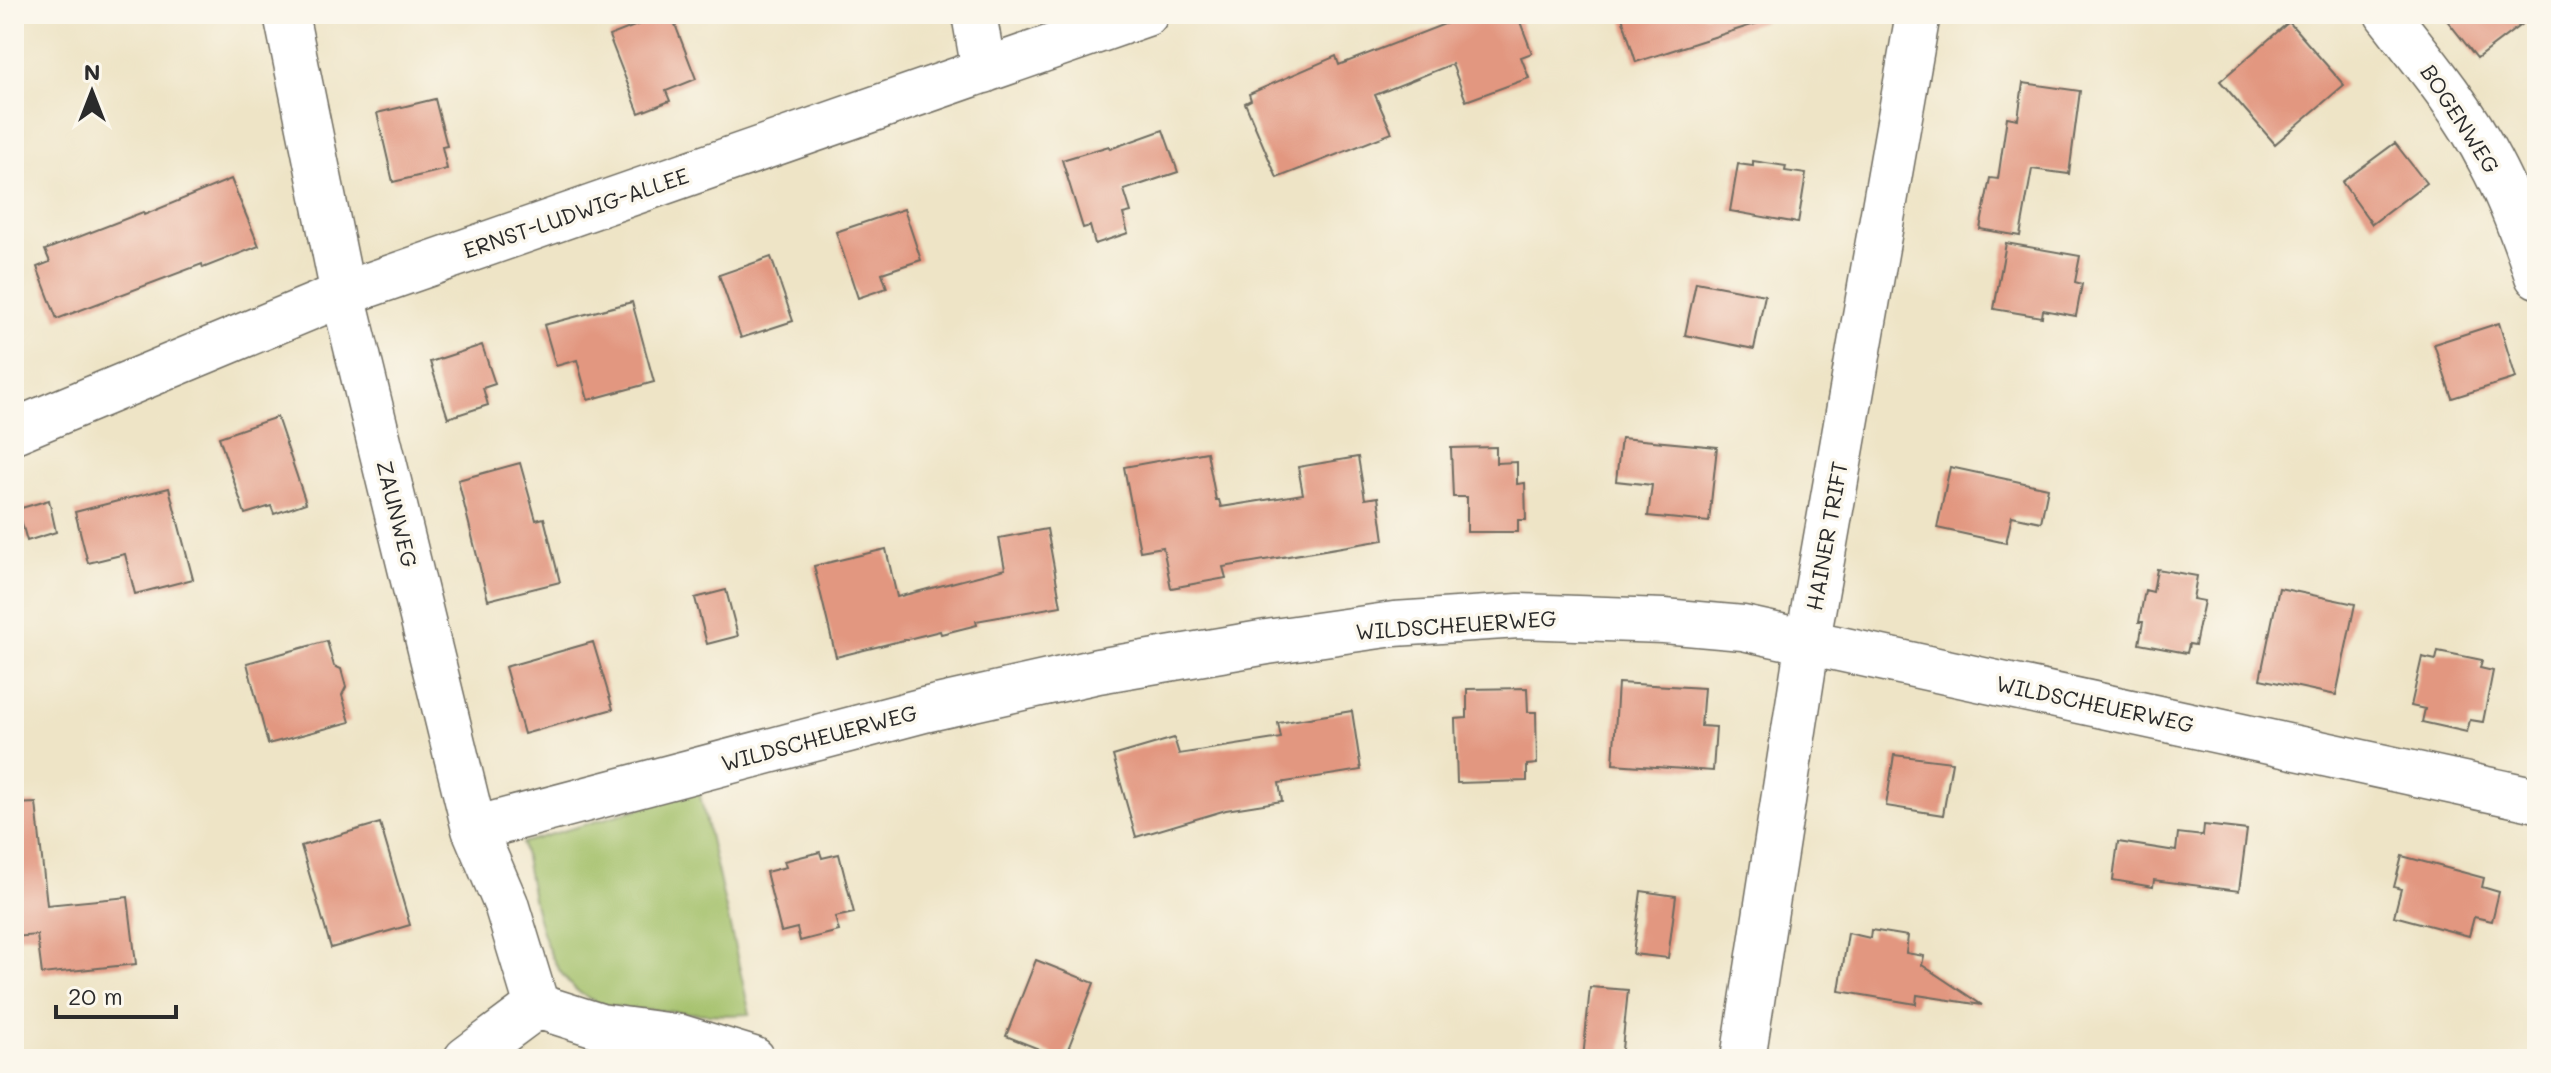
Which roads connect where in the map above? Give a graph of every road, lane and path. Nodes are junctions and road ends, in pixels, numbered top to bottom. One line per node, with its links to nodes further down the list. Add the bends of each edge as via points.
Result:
1 (286, 14): 8 (street, ZAUNWEG)
2 (974, 14): 6 (street)
3 (1146, 14): 6 (street, ERNST-LUDWIG-ALLEE)
4 (1918, 14): 10 (street, HAINER TRIFT)
5 (2387, 14): 7 (street, BOGENWEG, via 2490,160)
6 (984, 71): 8 (street, ERNST-LUDWIG-ALLEE)
7 (2537, 276)
8 (343, 294): 9 (street, ERNST-LUDWIG-ALLEE); 12 (street, ZAUNWEG)
9 (14, 431)
10 (1808, 640): 11 (street, WILDSCHEUERWEG); 12 (street, WILDSCHEUERWEG, via 1743,628 1519,616 1380,626 1098,671 909,714); 16 (street, HAINER TRIFT)
11 (2537, 800)
12 (474, 829): 13 (street, ZAUNWEG, via 506,904)
13 (537, 1006): 14 (street); 15 (street, via 600,1026 681,1037)
14 (466, 1059)
15 (753, 1059)
16 (1743, 1059)

